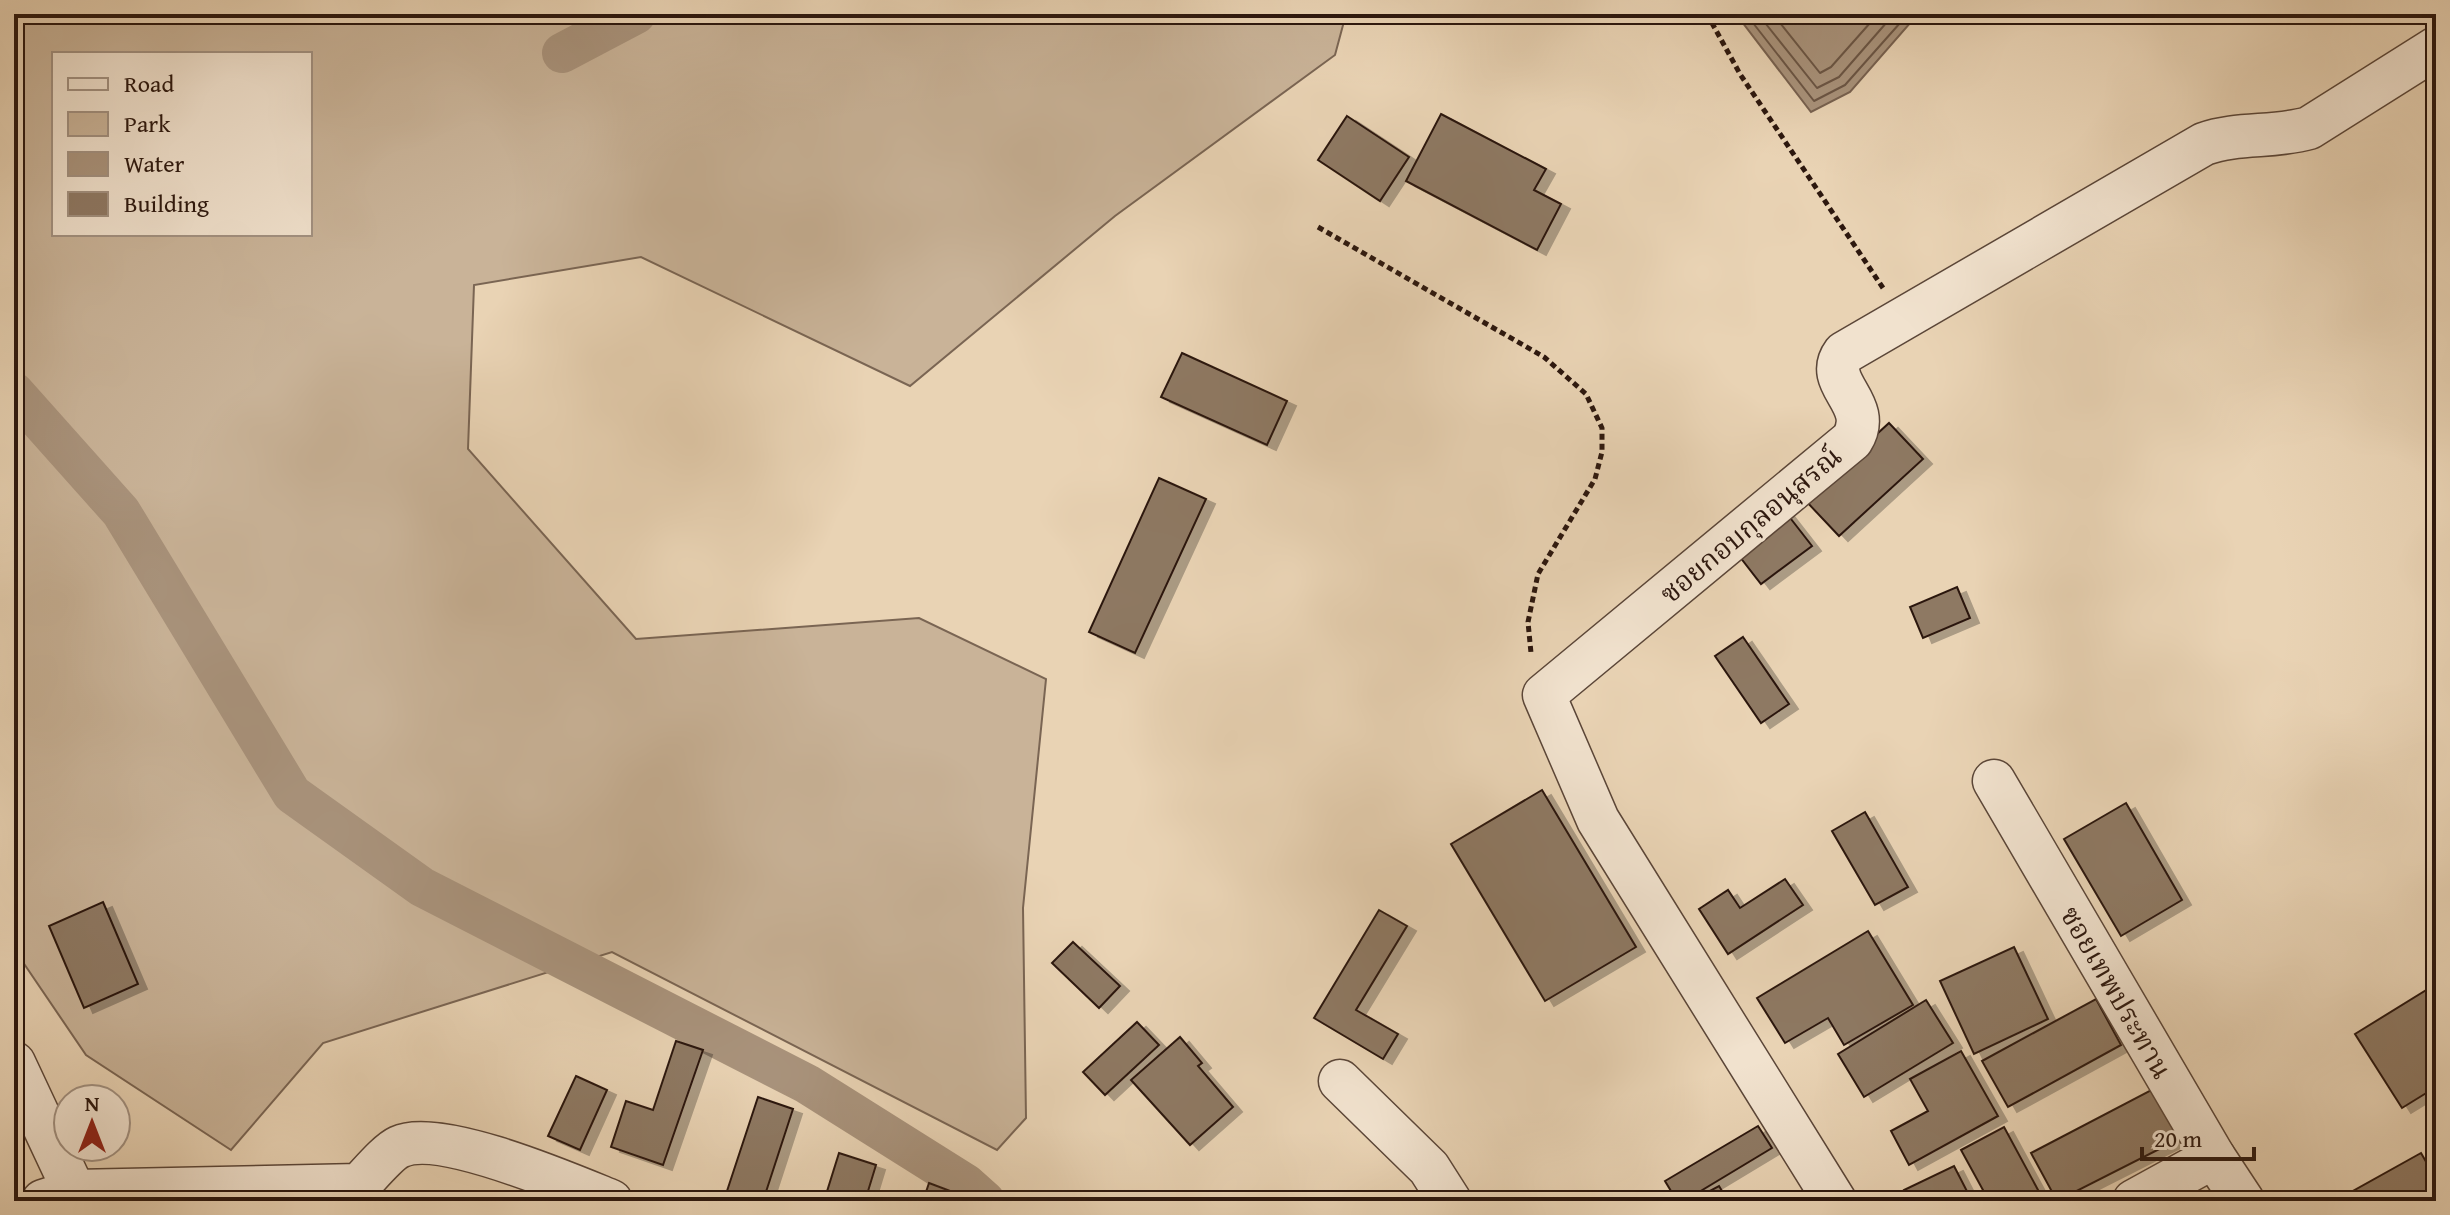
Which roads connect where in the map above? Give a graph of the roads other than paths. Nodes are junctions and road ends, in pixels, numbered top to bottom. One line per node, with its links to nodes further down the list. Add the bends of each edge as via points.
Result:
1 (2436, 48): 9 (street, ซอยกอบกุลอนุสรณ์, via 2309,128 2204,144 1844,353 1838,373 1859,420 1852,440 1544,695 1598,820)
2 (1994, 781): 5 (street, ซอยเทพประทาน)
3 (14, 1063): 6 (street)
4 (1340, 1081): 8 (street, via 1429,1168)
5 (2214, 1157): 10 (street); 11 (street, ซอยเทพประทาน)
6 (59, 1196): 7 (street, via 359,1185 399,1147 441,1143 528,1168)
7 (611, 1201)
8 (1450, 1201)
9 (1835, 1201)
10 (2134, 1201)
11 (2243, 1201)

